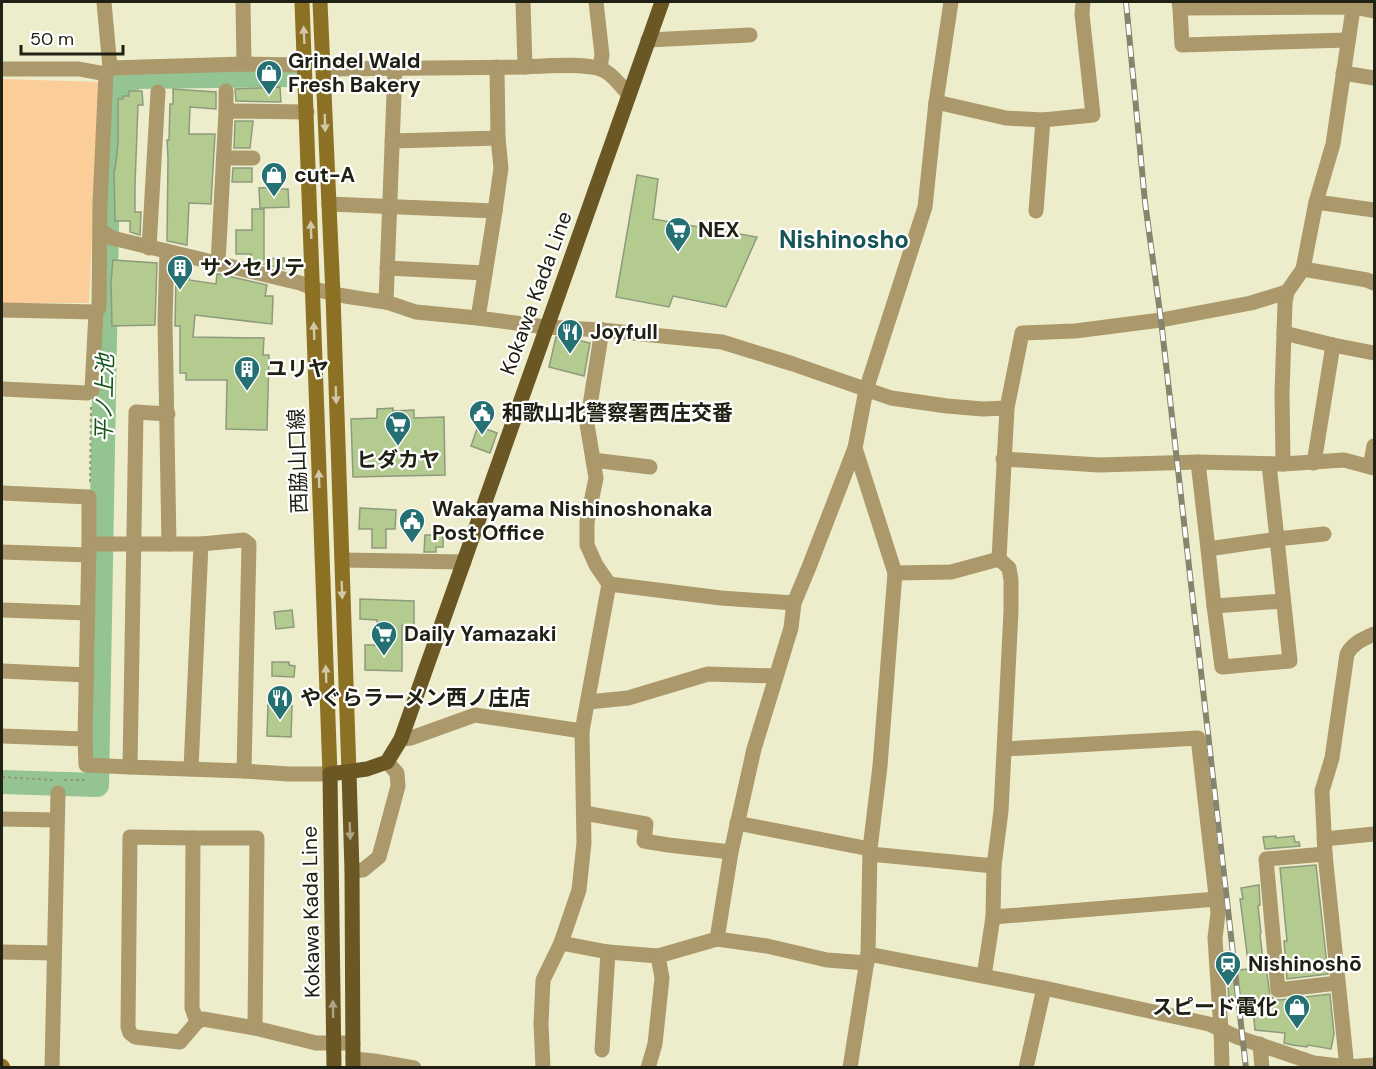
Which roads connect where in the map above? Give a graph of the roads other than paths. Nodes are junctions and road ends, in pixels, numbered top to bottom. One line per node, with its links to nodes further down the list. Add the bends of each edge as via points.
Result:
1 (104, 2): 26 (street)
2 (243, 2): 18 (street)
3 (302, 2): 19 (street, 西脇山口線, one-way to 3)
4 (523, 2): 20 (street)
5 (596, 2): 23 (street)
6 (662, 2): 16 (main road, Kokawa Kada Line)
7 (951, 2): 32 (street)
8 (1083, 2): 35 (street, via 1093,115)
9 (324, 3): 25 (street, 西脇山口線)
10 (1299, 4): 11 (street); 13 (street)
11 (1354, 4): 14 (street); 17 (street)
12 (1180, 5): 13 (street); 17 (street, via 1182,45)
13 (1233, 5)
14 (1374, 11)
15 (750, 35): 16 (street)
16 (648, 40): 31 (main road, Kokawa Kada Line)
17 (1348, 40): 27 (street)
18 (244, 64): 19 (street); 26 (street)
19 (305, 65): 34 (street, 西脇山口線)
20 (525, 66): 21 (street); 23 (street)
21 (497, 67): 22 (street); 36 (street)
22 (394, 68): 25 (street); 37 (street)
23 (600, 68): 31 (street)
24 (2, 69): 26 (street)
25 (323, 69): 41 (street, 西脇山口線, one-way to 41)
26 (108, 71): 46 (street)
27 (1343, 73): 28 (street); 40 (street, via 1333,144)
28 (1374, 78)
29 (226, 91): 33 (street)
30 (158, 92): 47 (street)
31 (629, 95): 61 (main road, Kokawa Kada Line)
32 (936, 102): 35 (street, via 1006,118); 67 (street, via 926,207)
33 (226, 111): 34 (street); 38 (street)
34 (307, 112): 54 (street, 西脇山口線, one-way to 34)
35 (1043, 120): 45 (street)
36 (498, 138): 37 (street); 44 (street, via 501,168)
37 (392, 141): 42 (street)
38 (224, 158): 39 (street); 49 (street)
39 (253, 158)
40 (1316, 201): 43 (street); 51 (street)
41 (329, 204): 42 (street); 56 (street, 西脇山口線)
42 (389, 206): 44 (street); 50 (street)
43 (1374, 210)
44 (495, 211): 52 (street)
45 (1036, 211)
46 (106, 234): 47 (street); 59 (street)
47 (149, 248): 48 (street)
48 (167, 251): 49 (street); 69 (street)
49 (218, 264): 54 (street)
50 (387, 268): 52 (street); 57 (street)
51 (1303, 269): 53 (street); 55 (street)
52 (485, 273): 60 (street)
53 (1374, 284)
54 (312, 288): 56 (street); 113 (street, 西脇山口線, one-way to 54)
55 (1287, 292): 63 (street); 68 (street, via 1161,320 1022,333)
56 (333, 295): 57 (street); 89 (street, 西脇山口線, one-way to 89)
57 (386, 302): 60 (street, via 416,312)
58 (2, 310): 59 (street)
59 (96, 312): 66 (street, via 92,390 87,393)
60 (478, 318): 61 (street)
61 (546, 327): 62 (street); 90 (main road, Kokawa Kada Line)
62 (602, 330): 67 (street, via 722,342); 73 (street, via 587,424)
63 (1284, 333): 64 (street); 76 (street, via 1282,428)
64 (1333, 345): 65 (street); 75 (street)
65 (1374, 353)
66 (2, 389)
67 (866, 390): 68 (street, via 891,398 947,406); 71 (street)
68 (1007, 408): 72 (street)
69 (168, 414): 82 (street, via 136,412); 83 (street)
70 (1374, 446): 78 (street)
71 (855, 447): 91 (street); 94 (street)
72 (1003, 459): 74 (street, via 1099,465); 88 (street)
73 (593, 460): 77 (street); 92 (street, via 596,478 587,522 587,545)
74 (1198, 462): 76 (street); 86 (street)
75 (1314, 463): 76 (street); 78 (street, via 1344,460)
76 (1276, 464): 81 (street)
77 (650, 467)
78 (1372, 468)
79 (2, 493): 85 (street, via 89,497)
80 (1324, 534): 81 (street)
81 (1277, 539): 86 (street); 93 (street)
82 (134, 544): 83 (street); 85 (street); 109 (street)
83 (169, 544): 84 (street)
84 (201, 544): 110 (street); 111 (street, via 244,540 249,544)
85 (95, 547): 87 (street); 97 (street)
86 (1208, 549): 95 (street)
87 (2, 552)
88 (999, 559): 91 (street, via 951,572); 107 (street, via 1009,568 1011,580)
89 (342, 560): 90 (street); 112 (street, 西脇山口線, one-way to 112)
90 (464, 562): 106 (main road, Kokawa Kada Line)
91 (895, 573): 122 (street)
92 (609, 584): 94 (street); 102 (street)
93 (1283, 600): 95 (street); 95 (street, via 1290,662 1222,667)
94 (794, 603): 101 (street, via 791,628)
95 (1214, 606)
96 (2, 610): 97 (street)
97 (88, 613): 100 (street)
98 (1374, 634): 121 (street, via 1351,646 1347,654 1332,758 1322,791)
99 (2, 671): 100 (street)
100 (87, 675): 105 (street)
101 (776, 676): 102 (street, via 708,674 628,698); 118 (street)
102 (588, 702): 103 (street)
103 (582, 732): 106 (street, via 475,715); 115 (street)
104 (2, 736): 105 (street)
105 (85, 739): 109 (street, via 93,765)
106 (401, 740): 108 (main road, Kokawa Kada Line)
107 (1005, 749): 124 (street); 126 (street, via 1198,738)
108 (387, 762): 112 (main road); 125 (street, via 397,773 398,786 379,857 363,870)
109 (130, 767): 110 (street)
110 (191, 769): 111 (street)
111 (244, 771): 113 (street)
112 (348, 773): 113 (main road); 125 (main road, Kokawa Kada Line, one-way to 125)
113 (330, 774): 141 (main road, Kokawa Kada Line, one-way to 113)
114 (58, 793): 117 (street)
115 (584, 813): 123 (street, via 646,824 644,841); 129 (street, via 579,890)
116 (2, 819): 117 (street)
117 (57, 820): 132 (street)
118 (737, 823): 122 (street); 123 (street)
119 (1374, 834): 121 (street)
120 (193, 838): 138 (street, via 192,1008); 138 (street, via 130,837 128,1027 135,1037 180,1042); 139 (street, via 257,838)
121 (1325, 846): 136 (street); 136 (street, via 1266,859 1278,990)
122 (870, 851): 124 (street); 134 (street)
123 (731, 852): 128 (street)
124 (994, 866): 127 (street)
125 (352, 871): 142 (main road, Kokawa Kada Line)
126 (1217, 899): 127 (street); 140 (street, via 1215,938)
127 (993, 917): 135 (street)
128 (717, 939): 133 (street); 134 (street, via 827,960)
129 (561, 943): 131 (street); 151 (street, via 543,980)
130 (2, 952): 132 (street)
131 (608, 952): 133 (street); 144 (street)
132 (54, 954): 148 (street)
133 (658, 956): 152 (street, via 662,978 656,1044)
134 (868, 959): 135 (street); 153 (street)
135 (984, 976): 137 (street)
136 (1337, 983): 147 (street)
137 (1044, 988): 140 (street); 154 (street)
138 (197, 1022): 139 (street, via 203,1019)
139 (255, 1028): 141 (street, via 316,1043)
140 (1221, 1029): 143 (street); 155 (street)
141 (334, 1043): 142 (street); 149 (main road, Kokawa Kada Line)
142 (352, 1043): 145 (main road, Kokawa Kada Line)
143 (1260, 1044): 147 (street, via 1314,1063); 156 (street)
144 (602, 1050)
145 (353, 1063): 150 (street, via 374,1061)
146 (1374, 1065): 147 (street)
147 (1347, 1067)
148 (52, 1068)
149 (334, 1068)
150 (414, 1068)
151 (543, 1068)
152 (648, 1068)
153 (850, 1068)
154 (1026, 1068)
155 (1222, 1068)
156 (1262, 1068)

